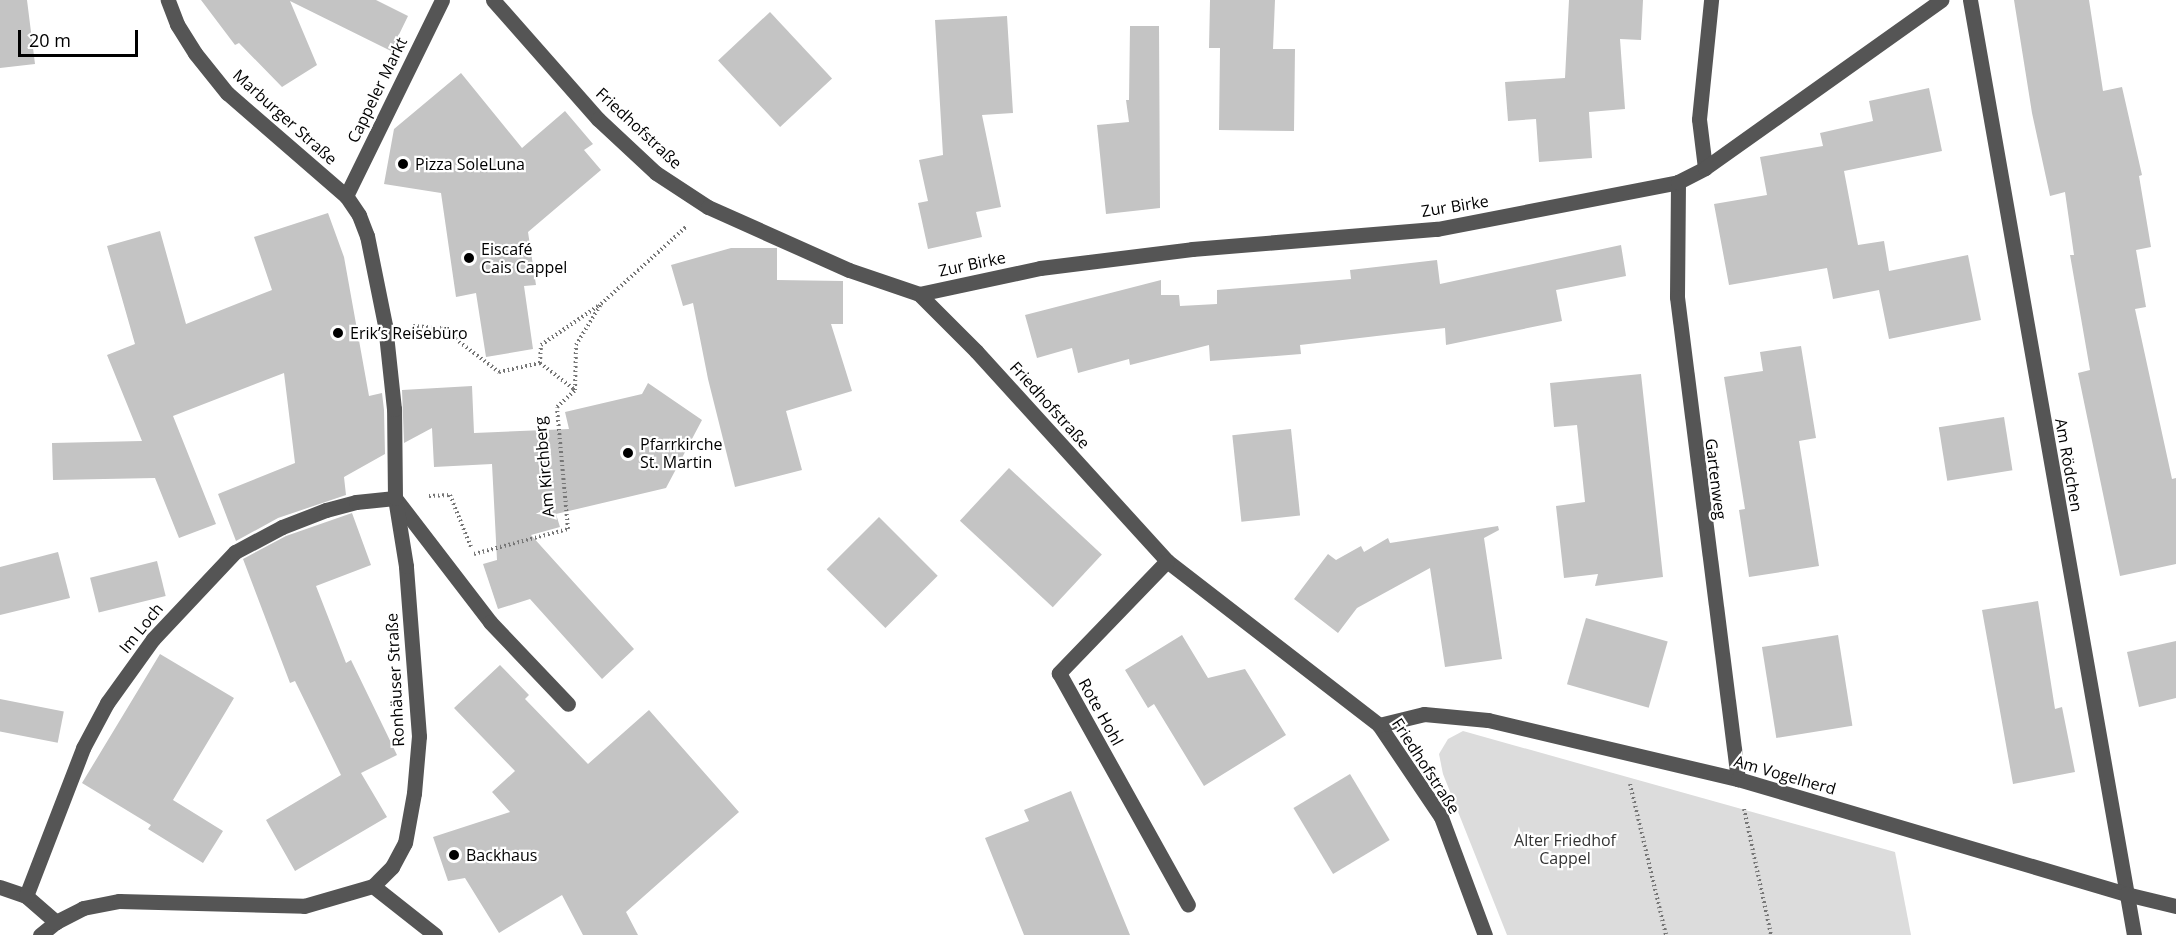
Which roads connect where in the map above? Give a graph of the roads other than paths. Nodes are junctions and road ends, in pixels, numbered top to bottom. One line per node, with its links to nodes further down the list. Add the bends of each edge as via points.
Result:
1 (168, 0): 9 (street, Marburger Straße, via 195,53 227,93)
2 (442, 0): 9 (street, Cappeler Markt)
3 (493, 0): 10 (street, Friedhofstraße, via 598,119 656,173 708,207 849,270)
4 (1711, 0): 7 (street, via 1699,119)
5 (1941, 0): 7 (street, Zur Birke)
6 (1970, 0): 18 (street, Am Rödchen)
7 (1705, 168): 8 (street, Zur Birke)
8 (1678, 182): 10 (street, Zur Birke, via 1437,229 1180,250 1040,268); 15 (street, Gartenweg, via 1677,297)
9 (346, 196): 11 (street, Ronhäuser Straße, via 367,236 386,325 394,409)
10 (919, 294): 12 (street, Friedhofstraße)
11 (395, 498): 13 (street, via 490,622); 17 (street, Ronhäuser Straße, via 406,566 418,736 405,843 392,867); 19 (street, Im Loch, via 326,510 263,537 235,552 179,610 107,703 83,748)
12 (1167, 561): 14 (street, Friedhofstraße); 20 (street, Rote Hohl, via 1059,673)
13 (568, 704)
14 (1379, 725): 15 (street, Am Vogelherd, via 1424,714 1488,720); 25 (street, Friedhofstraße, via 1441,817)
15 (1738, 779): 18 (street, Am Vogelherd)
16 (0, 886): 19 (street)
17 (373, 886): 22 (street, via 304,906 119,901 83,908); 24 (street)
18 (2126, 894): 21 (street, Am Vogelherd); 26 (street, Am Rödchen)
19 (27, 896): 22 (street)
20 (1188, 905)
21 (2176, 906)
22 (56, 922): 23 (street)
23 (40, 935)
24 (435, 935)
25 (1485, 935)
26 (2134, 935)

